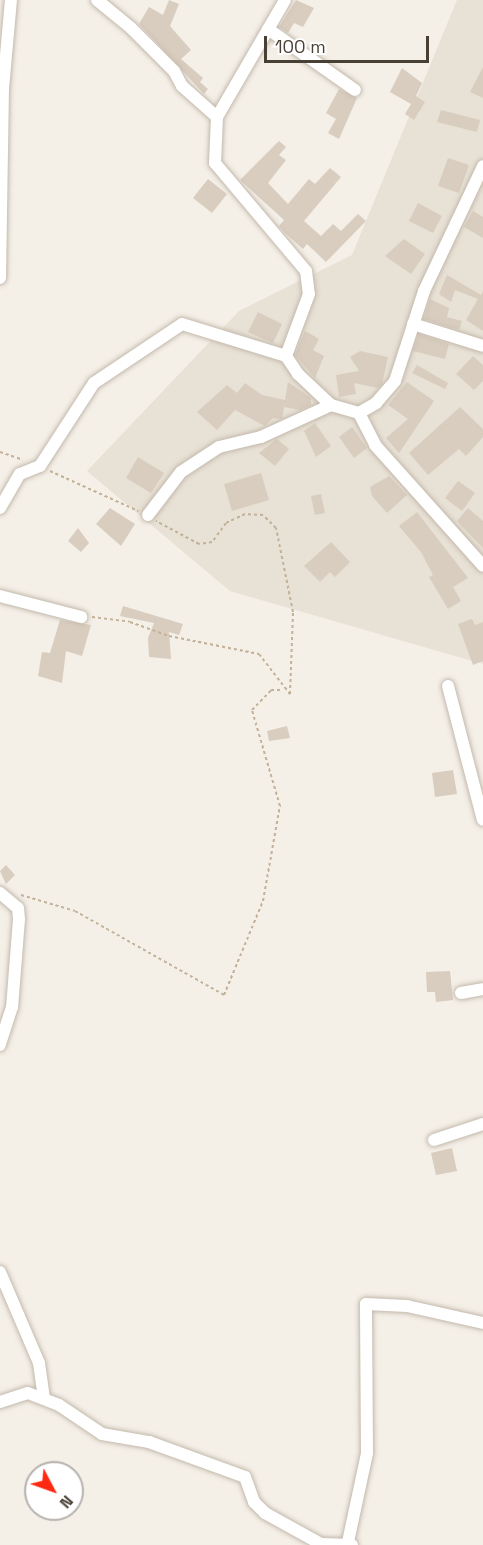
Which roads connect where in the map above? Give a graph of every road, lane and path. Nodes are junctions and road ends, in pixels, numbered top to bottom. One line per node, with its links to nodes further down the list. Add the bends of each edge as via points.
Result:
1 (11, 0): 8 (street, via 3,89)
2 (97, 0): 6 (street, via 131,28 174,71 182,86)
3 (285, 0): 4 (street)
4 (268, 29): 5 (street); 6 (street)
5 (355, 90)
6 (217, 117): 11 (street, via 215,163 306,271 309,294)
7 (483, 166): 9 (street)
8 (0, 278)
9 (413, 324): 10 (street); 13 (street, via 395,381 376,403)
10 (483, 346)
11 (286, 356): 12 (street, via 298,374); 15 (street, via 182,324 94,383)
12 (331, 405): 13 (street); 17 (street, via 261,437 219,447 181,472)
13 (359, 413): 18 (street, via 375,445)
14 (0, 452): 15 (path)
15 (40, 466): 16 (street, via 20,474); 17 (path)
16 (0, 508)
17 (148, 515): 22 (path, via 199,544 212,542 226,523 245,514 263,515 276,528 293,612 290,694)
18 (483, 566)
19 (0, 596): 20 (street)
20 (81, 616): 22 (path, via 130,622 169,636 259,654)
21 (448, 686): 23 (street)
22 (284, 690): 24 (path, via 271,690 252,710 280,806 263,901 224,995 75,911 18,895)
23 (483, 820)
24 (2, 896): 27 (street, via 18,908 19,919 12,1007)
25 (483, 989): 26 (street)
26 (461, 993)
27 (0, 1045)
28 (483, 1124): 29 (street)
29 (434, 1140)
30 (0, 1272): 32 (street, via 39,1363)
31 (483, 1323): 34 (street, via 407,1306 366,1304 367,1453)
32 (44, 1398): 33 (street, via 28,1393); 34 (street, via 102,1434 149,1442 245,1477 254,1502 265,1513 321,1544)
33 (0, 1402)
34 (350, 1544)

